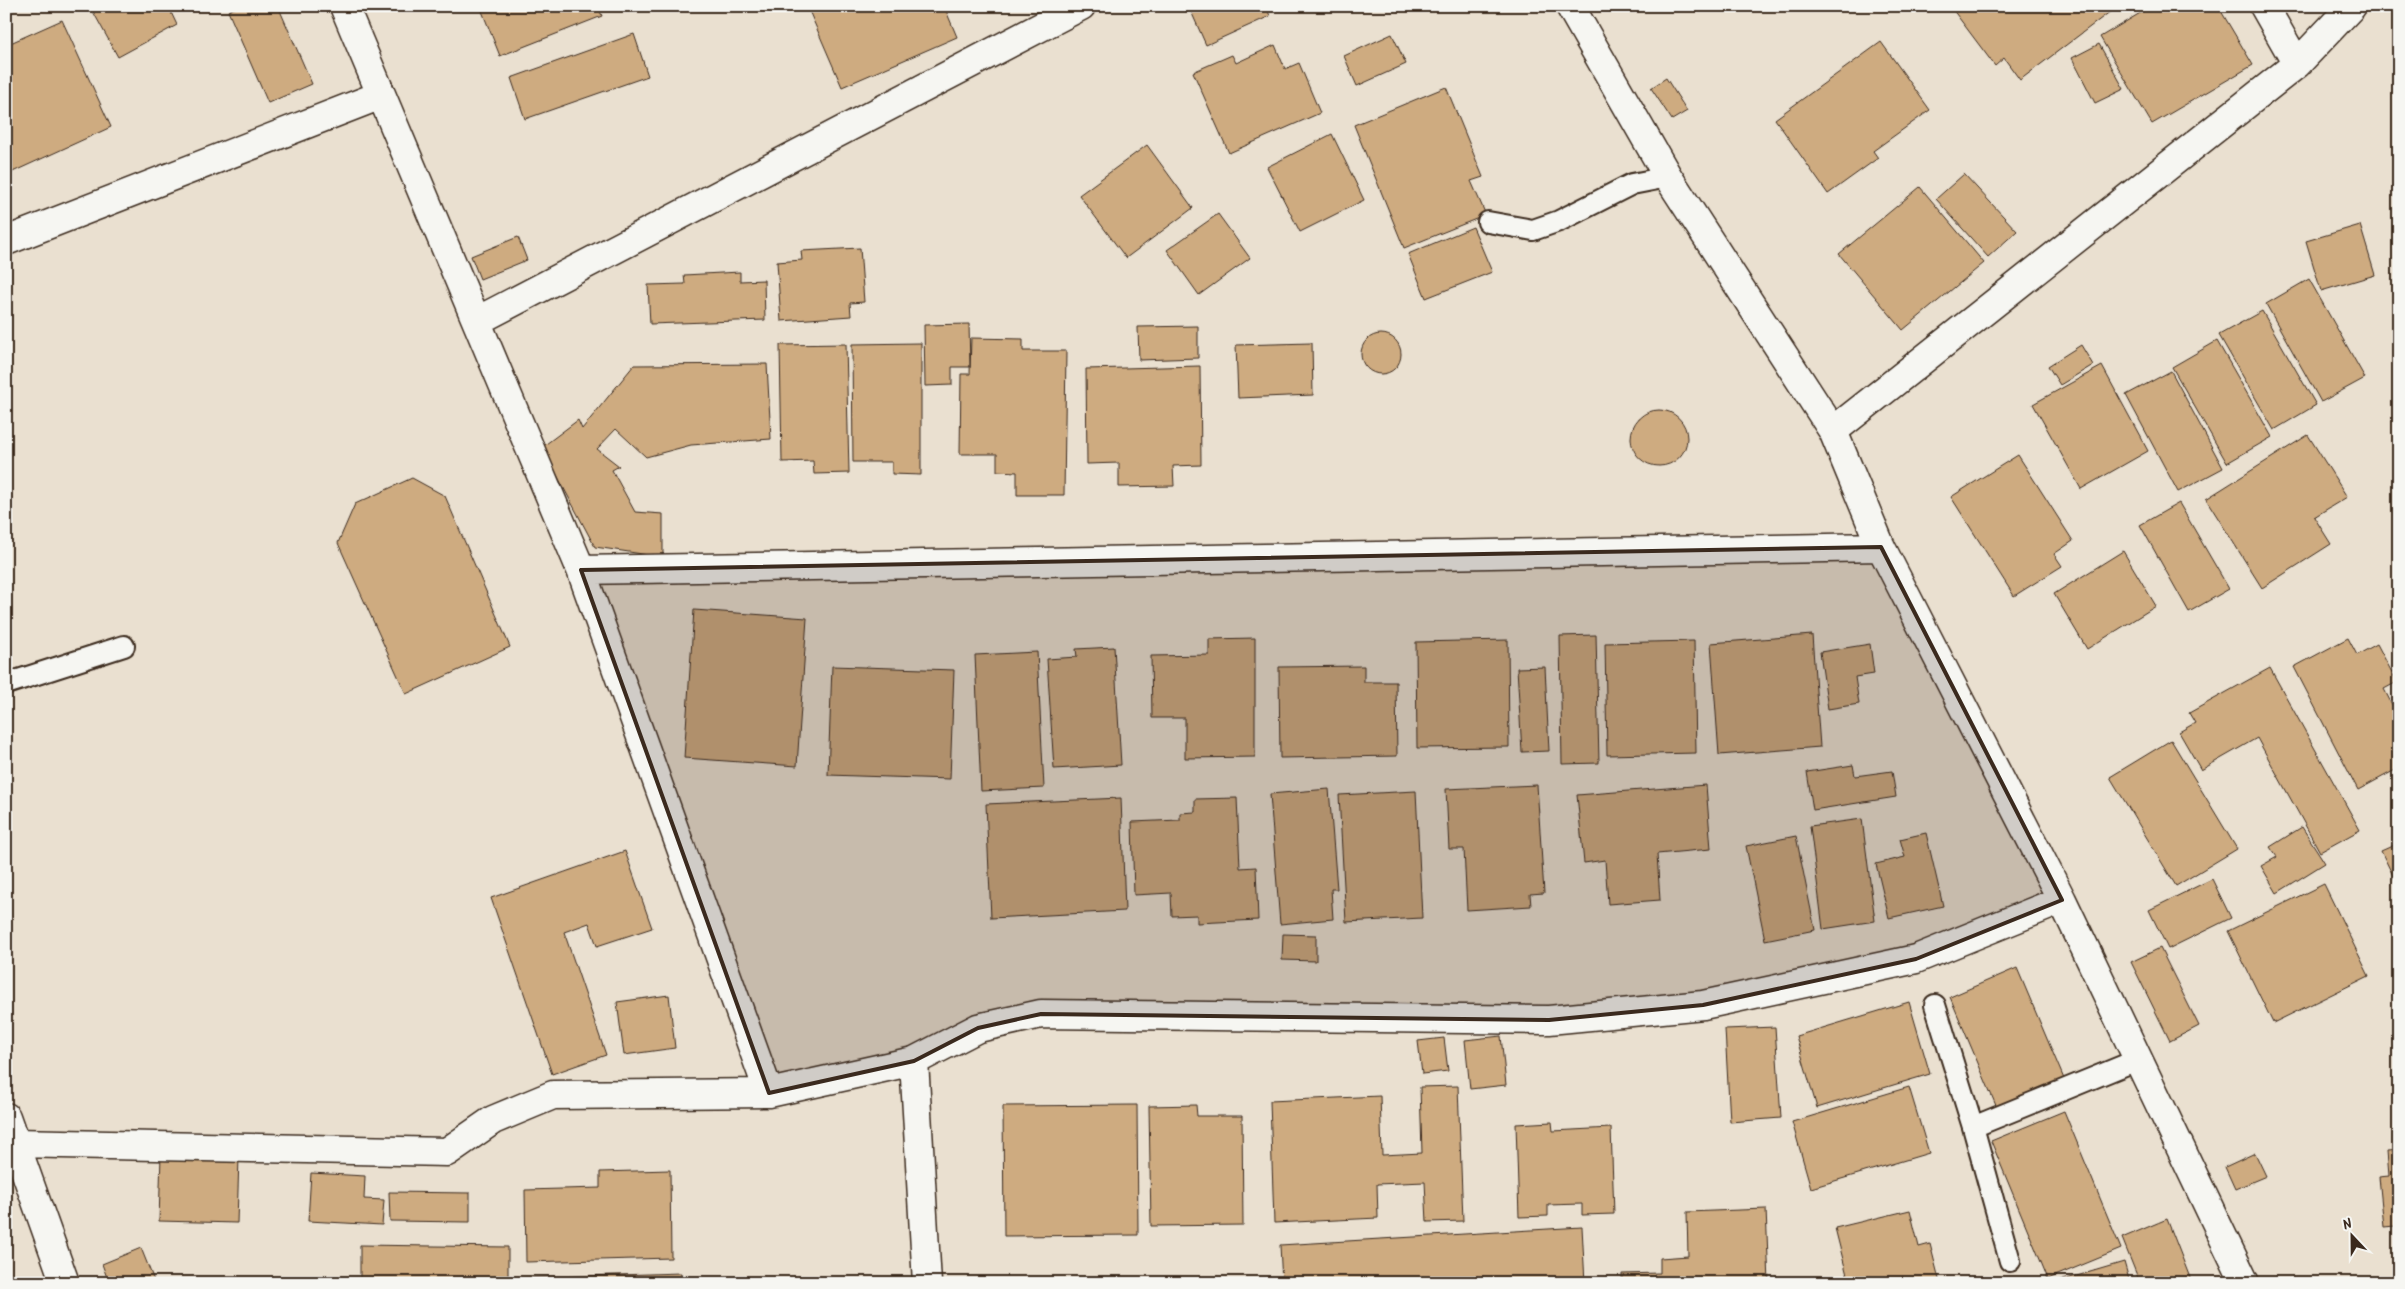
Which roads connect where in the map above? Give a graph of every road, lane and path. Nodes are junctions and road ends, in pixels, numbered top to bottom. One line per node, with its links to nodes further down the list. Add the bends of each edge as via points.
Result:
1 (344, 6): 7 (street)
2 (1080, 6): 11 (street)
3 (1570, 6): 8 (street)
4 (2264, 6): 6 (street)
5 (2352, 6): 6 (street)
6 (2297, 64): 12 (street)
7 (381, 96): 10 (street); 11 (street)
8 (1668, 177): 9 (lane, via 1632,184 1559,221 1533,230); 12 (street)
9 (1488, 222)
10 (6, 241)
11 (477, 321): 14 (street)
12 (1833, 431): 13 (street)
13 (1881, 547): 14 (street); 17 (street)
14 (581, 570): 21 (street)
15 (124, 646): 16 (lane)
16 (6, 684)
17 (2062, 900): 19 (street); 20 (street, via 1916,959 1703,1005 1549,1020 1040,1014 978,1028)
18 (1935, 1005): 23 (lane)
19 (2138, 1060): 23 (lane); 28 (street)
20 (914, 1061): 21 (street); 27 (street)
21 (769, 1093): 24 (street, via 553,1095 492,1120 447,1152)
22 (6, 1117): 24 (street)
23 (1974, 1127): 25 (lane)
24 (15, 1143): 26 (street)
25 (2010, 1261)
26 (64, 1283)
27 (926, 1283)
28 (2245, 1283)

